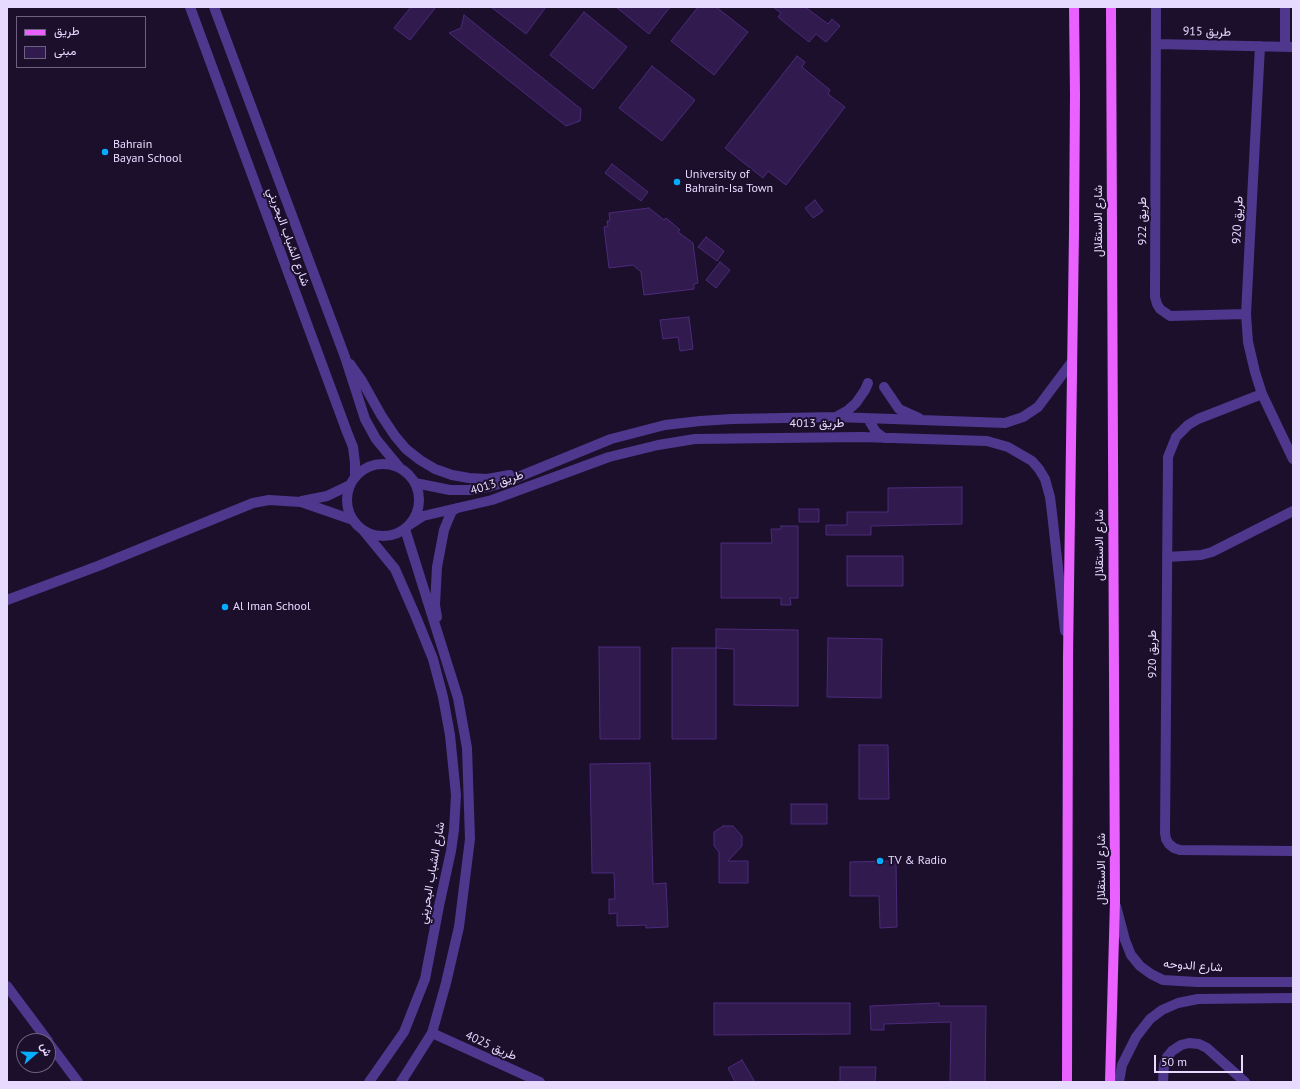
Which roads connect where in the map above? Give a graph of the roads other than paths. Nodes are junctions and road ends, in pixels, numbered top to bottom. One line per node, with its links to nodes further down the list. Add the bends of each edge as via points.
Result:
1 (190, 7): 26 (street, شارع الشباب البحريني, via 353,447 355,463)
2 (214, 7): 11 (street, شارع الشباب البحريني)
3 (1074, 7): 12 (main road, شارع الاستقلال)
4 (1110, 7): 39 (main road, شارع الاستقلال)
5 (1156, 7): 7 (street)
6 (1285, 7): 9 (street)
7 (1156, 44): 8 (street, طريق 915); 10 (street, طريق 922, via 1157,304 1170,316)
8 (1260, 46): 9 (street, طريق 915); 10 (street, طريق 920)
9 (1289, 47)
10 (1246, 314): 15 (street, طريق 920, via 1248,342)
11 (345, 357): 24 (street, شارع الشباب البحريني, via 365,419 382,448); 25 (street, via 395,436 420,460 435,469 469,478 487,479)
12 (1071, 362): 19 (street, طريق 4013, via 1038,407 1014,421 1005,423); 37 (main road, شارع الاستقلال)
13 (868, 383): 16 (street, via 856,403)
14 (884, 387): 19 (street, via 899,409)
15 (1262, 394): 23 (street, طريق 920); 34 (street, طريق 920, via 1198,419 1176,437 1168,456)
16 (836, 417): 17 (street, طريق 4013); 25 (street, طريق 4013, via 732,419 665,425 612,439)
17 (868, 419): 18 (street, طريق 4013); 20 (street)
18 (878, 419): 19 (street, طريق 4013); 20 (street)
19 (923, 420)
20 (873, 428): 21 (street); 22 (street)
21 (861, 437): 22 (street, طريق 4013); 29 (street, طريق 4013, via 695,439 658,445 609,457 492,500)
22 (884, 438): 37 (street, طريق 4013, via 987,441 1008,447 1032,461 1039,469 1050,497)
23 (1293, 459)
24 (399, 467): 26 (street, via 390,464 371,466 362,470); 27 (street)
25 (526, 473): 27 (street, طريق 4013, via 488,488 469,490 450,490)
26 (352, 481): 28 (street, via 327,496); 31 (street, via 347,503)
27 (415, 483): 32 (street, via 418,510)
28 (300, 502): 31 (street); 35 (street, via 269,500 253,503)
29 (457, 508): 32 (street, طريق 4013, via 423,516); 36 (street, via 452,511 444,530 437,567 435,605)
30 (1293, 511): 34 (street, via 1212,552 1201,555)
31 (353, 520): 33 (street)
32 (407, 527): 33 (street, via 395,534 384,536 373,535); 36 (street)
33 (363, 530): 47 (street, شارع الشباب البحريني, via 395,569 433,659 450,735 456,795 451,852 425,979 404,1032)
34 (1167, 556): 38 (street, طريق 920, via 1166,839 1174,848 1180,850)
35 (7, 600)
36 (440, 642): 44 (street, via 458,698 467,748 470,838 459,927)
37 (1068, 657): 50 (main road, شارع الاستقلال)
38 (1293, 851)
39 (1115, 901): 40 (street, شارع الدوحه, via 1131,954 1140,966 1163,980); 51 (main road, شارع الاستقلال)
40 (1293, 982)
41 (7, 986): 43 (street)
42 (1293, 998): 52 (street, via 1198,999 1178,1003 1162,1010 1150,1019 1136,1037 1122,1065)
43 (42, 1033)
44 (432, 1033): 48 (street); 49 (street, طريق 4025)
45 (56, 1052): 46 (street)
46 (78, 1082)
47 (369, 1082)
48 (401, 1082)
49 (540, 1082)
50 (1067, 1082)
51 (1110, 1082)
52 (1119, 1082)
53 (1163, 1082): 54 (street, via 1167,1057 1181,1045 1189,1043 1207,1048)
54 (1245, 1082)

